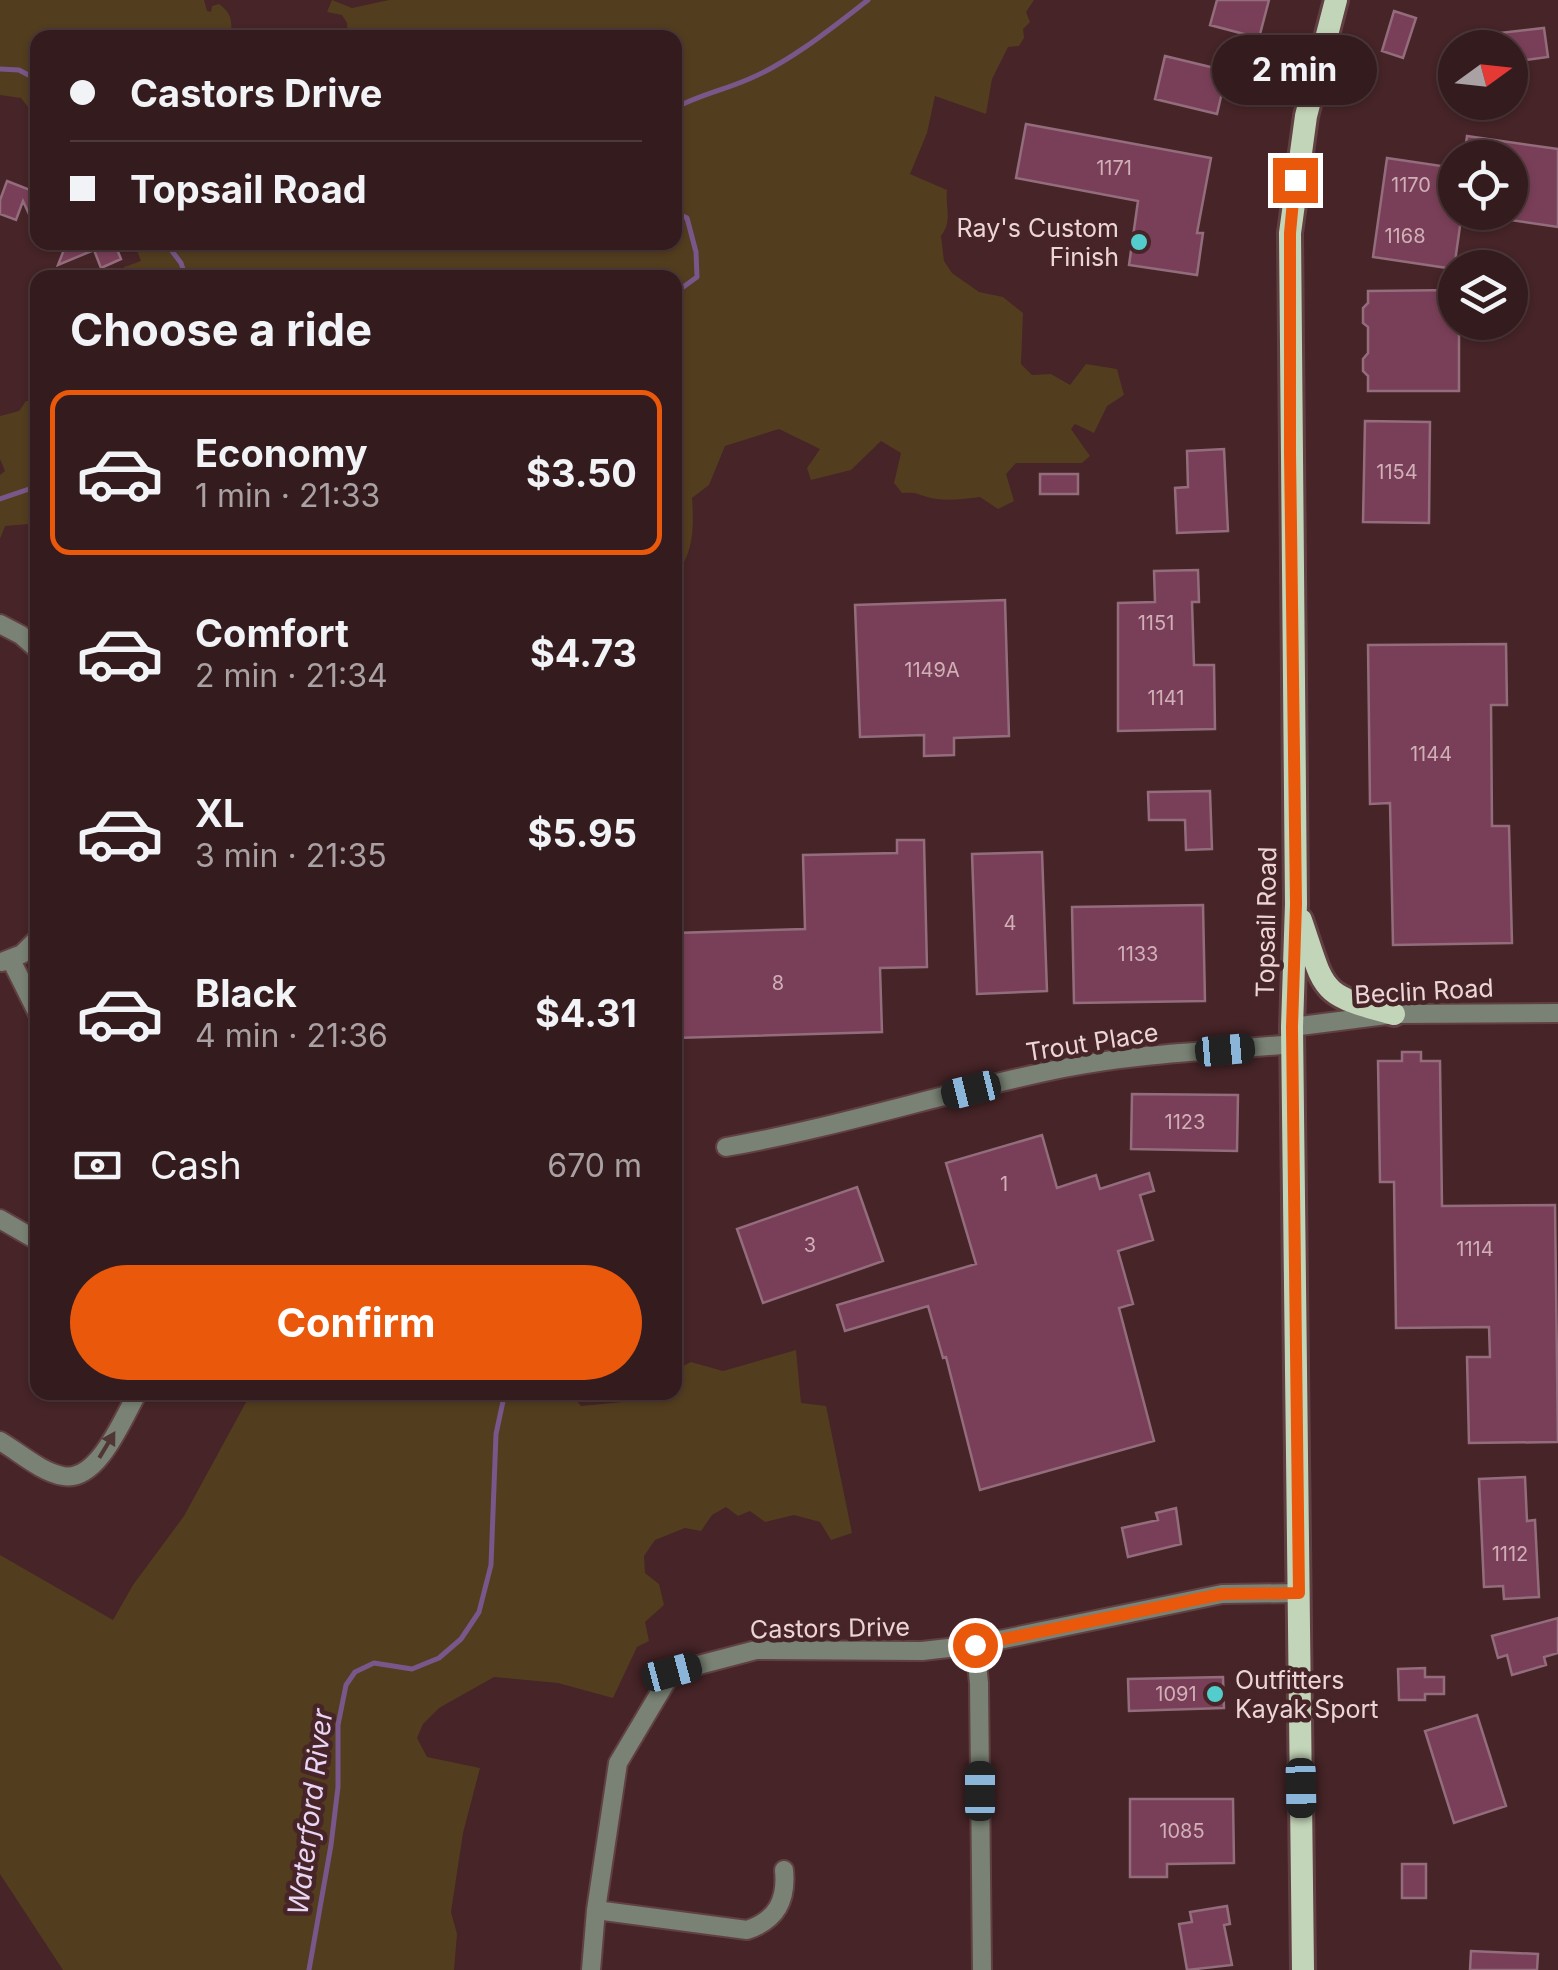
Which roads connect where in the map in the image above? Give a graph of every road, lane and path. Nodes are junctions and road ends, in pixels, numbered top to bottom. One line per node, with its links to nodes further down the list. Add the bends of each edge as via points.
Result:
1 (1336, 0): 4 (main road, Topsail Road, via 1306,116 1290,233)
2 (0, 624): 3 (street)
3 (30, 643)
4 (1296, 904): 9 (main road, via 1323,984 1350,1003); 10 (main road, Topsail Road)
5 (30, 946): 6 (street)
6 (6, 961): 7 (street)
7 (30, 1001)
8 (1558, 1012): 9 (street, Beclin Road)
9 (1394, 1014): 10 (street, Beclin Road)
10 (1293, 1036): 11 (street, Trout Place, via 1064,1068); 16 (main road, Topsail Road)
11 (726, 1147)
12 (0, 1219): 13 (street)
13 (30, 1236)
14 (133, 1400): 15 (street, one-way to 14, via 53,1472 78,1475 94,1466)
15 (0, 1441)
16 (1299, 1593): 17 (street, Castors Drive, via 1222,1594); 22 (main road, Topsail Road)
17 (975, 1645): 19 (street, Castors Drive, via 756,1650 672,1672 618,1763); 21 (street)
18 (784, 1870): 19 (street, via 777,1912 748,1930)
19 (596, 1910): 20 (street, Castors Drive)
20 (591, 1970)
21 (982, 1970)
22 (1302, 1970)

